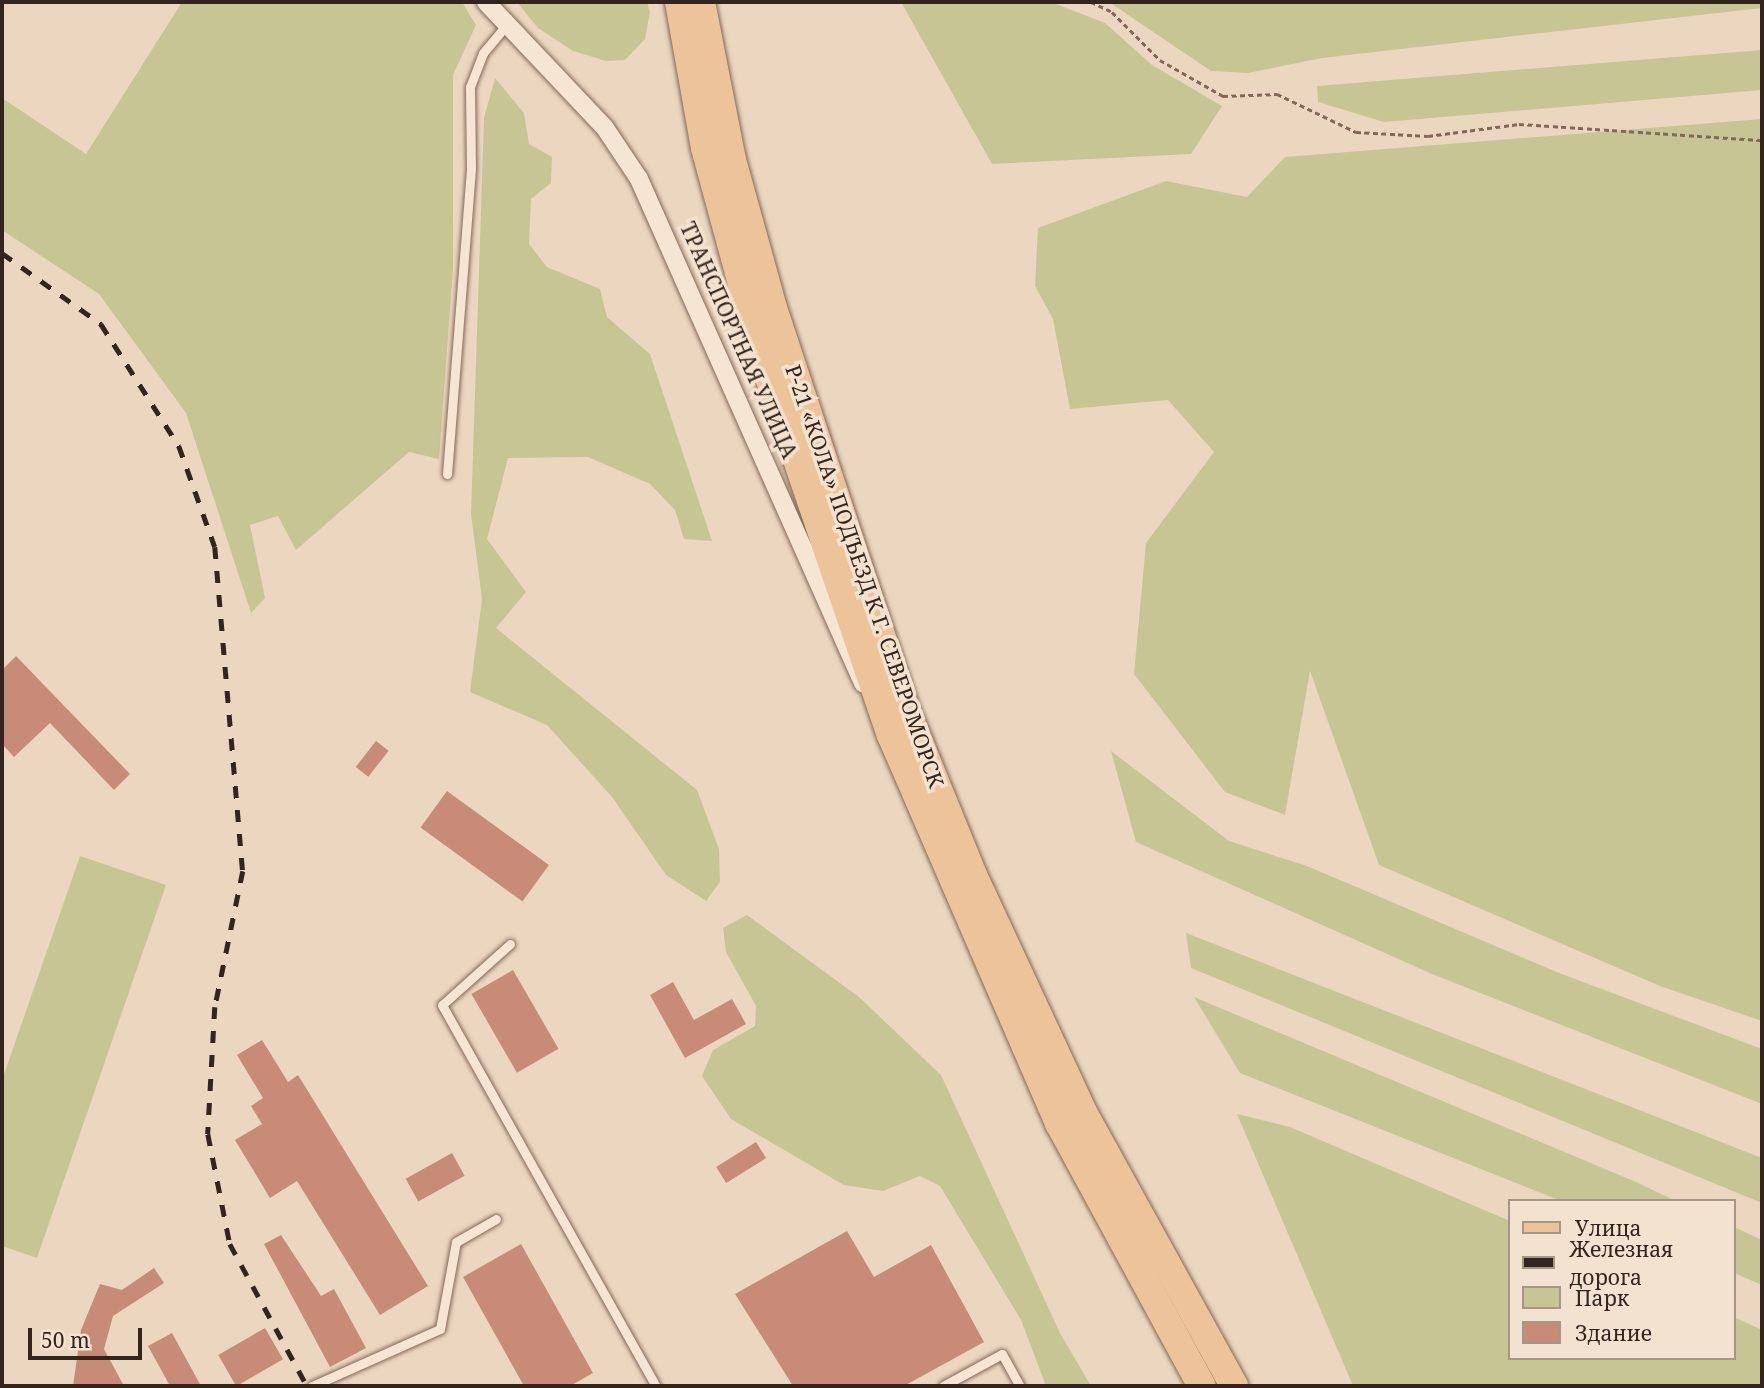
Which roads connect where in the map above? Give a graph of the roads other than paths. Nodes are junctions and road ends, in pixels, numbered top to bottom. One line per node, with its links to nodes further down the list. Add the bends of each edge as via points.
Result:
1 (486, 2): 4 (street, ТРАНСПОРТНАЯ УЛИЦА)
2 (679, 2): 6 (main road, Р-21 «КОЛА» ПОДЪЕЗД К Г. СЕВЕРОМОРСК, via 705,148 760,351)
3 (701, 2): 14 (main road, Р-21 «КОЛА» ПОДЪЕЗД К Г. СЕВЕРОМОРСК, via 732,160 773,308 906,710 973,875 1084,1114)
4 (505, 27): 5 (lane, via 483,53 470,87 471,169); 6 (street, ТРАНСПОРТНАЯ УЛИЦА, via 605,128 639,179 761,442 844,650)
5 (447, 474)
6 (891, 735): 13 (main road, Р-21 «КОЛА» ПОДЪЕЗД К Г. СЕВЕРОМОРСК, via 1059,1124)
7 (510, 944): 10 (lane, via 442,1005)
8 (496, 1219): 9 (lane, via 456,1242 440,1329)
9 (312, 1386)
10 (656, 1386)
11 (943, 1386): 12 (lane, via 1002,1354)
12 (1020, 1386)
13 (1202, 1386)
14 (1234, 1386)

